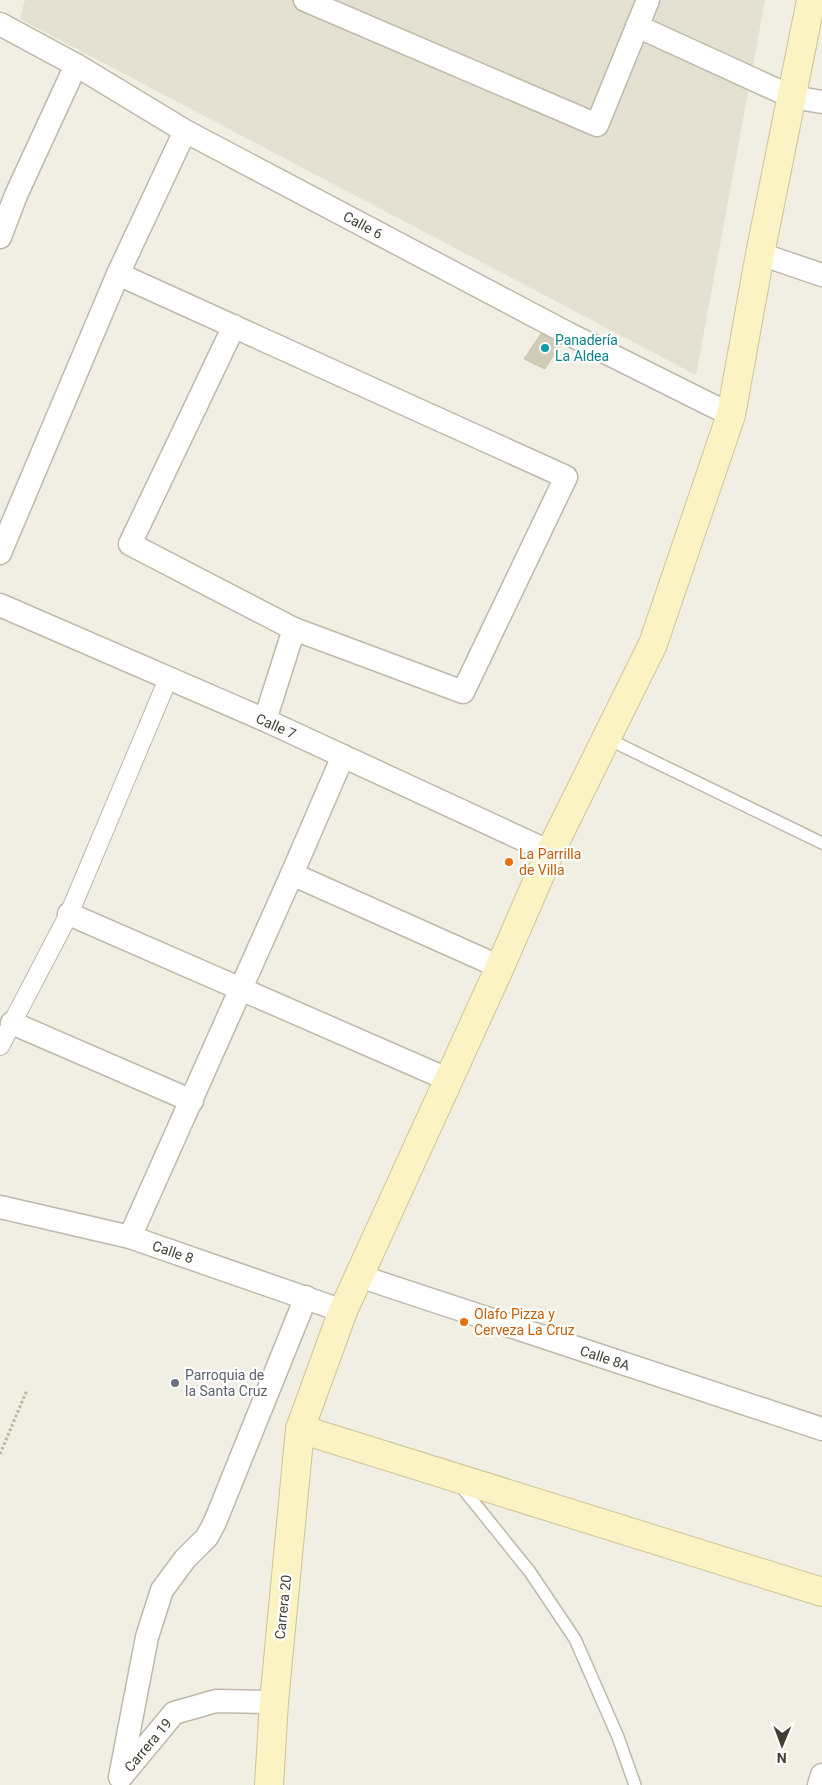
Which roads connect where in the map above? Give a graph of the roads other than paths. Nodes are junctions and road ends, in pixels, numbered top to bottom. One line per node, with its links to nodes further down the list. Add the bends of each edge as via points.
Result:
1 (305, 0): 5 (street, via 597,124)
2 (648, 0): 5 (street)
3 (811, 0): 7 (main road, Carrera 20)
4 (0, 24): 6 (street, Calle 6)
5 (637, 26): 7 (street)
6 (76, 65): 9 (street, Calle 6); 10 (street)
7 (792, 97): 8 (street); 12 (main road, Carrera 20)
8 (822, 102)
9 (185, 131): 13 (street); 16 (street, Calle 6, via 567,333)
10 (8, 190): 11 (street)
11 (0, 237)
12 (760, 254): 14 (street); 16 (main road, Carrera 20)
13 (118, 274): 15 (street); 17 (street)
14 (822, 275)
15 (234, 326): 19 (street, via 130,544); 19 (street, via 566,477 463,692)
16 (731, 415): 22 (main road, Carrera 20, via 653,644)
17 (0, 553)
18 (0, 606): 20 (street, Calle 7)
19 (294, 629): 21 (street)
20 (168, 679): 21 (street, Calle 7); 27 (street)
21 (265, 720): 23 (street, Calle 7)
22 (606, 738): 24 (lane); 25 (main road, Carrera 20)
23 (343, 756): 25 (street, Calle 7); 26 (street)
24 (822, 844)
25 (550, 852): 28 (main road, Carrera 20)
26 (292, 874): 28 (street); 29 (street)
27 (69, 914): 29 (street); 30 (street)
28 (500, 967): 32 (main road, Carrera 20)
29 (241, 988): 32 (street); 33 (street)
30 (12, 1023): 31 (street); 33 (street)
31 (0, 1046)
32 (447, 1079): 36 (main road, Carrera 20)
33 (192, 1101): 35 (street)
34 (0, 1207): 35 (street, Calle 8)
35 (130, 1237): 37 (street, Calle 8)
36 (359, 1276): 38 (main road, Carrera 20); 40 (street, Calle 8A)
37 (306, 1297): 38 (street, Calle 8); 45 (street, via 215,1522 207,1537 185,1558 162,1590 147,1637)
38 (342, 1311): 39 (main road, Carrera 20)
39 (300, 1429): 41 (main road); 43 (main road, Carrera 20)
40 (822, 1429)
41 (452, 1475): 42 (main road); 47 (lane, via 530,1572 575,1639 618,1737)
42 (822, 1592)
43 (274, 1702): 45 (street, Carrera 19, via 216,1701 174,1713); 46 (main road, Carrera 20)
44 (822, 1775): 48 (street)
45 (117, 1781)
46 (269, 1785)
47 (635, 1785)
48 (819, 1785)

